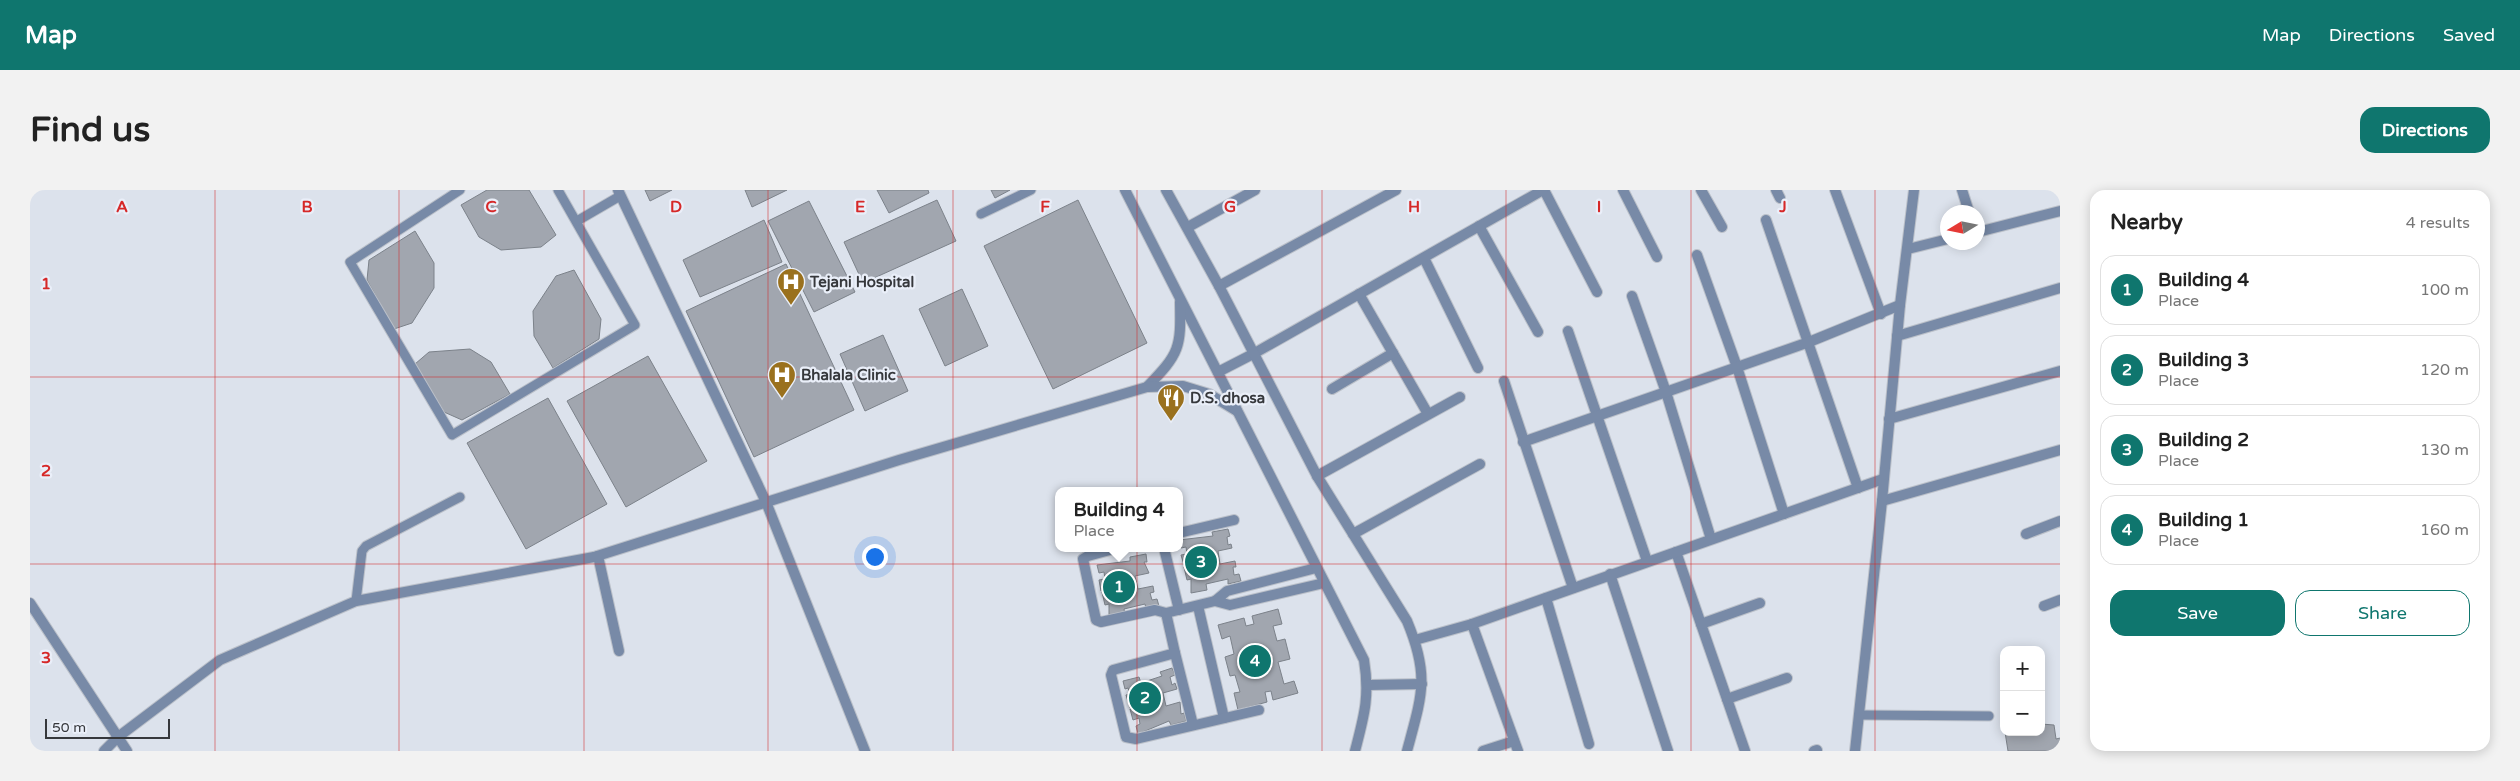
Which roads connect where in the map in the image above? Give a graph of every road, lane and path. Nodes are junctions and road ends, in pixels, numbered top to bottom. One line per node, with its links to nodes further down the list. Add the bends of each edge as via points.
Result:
1 (460, 190): 19 (lane, via 350,262 452,435 635,325)
2 (558, 190): 19 (lane)
3 (1031, 190): 17 (lane)
4 (1126, 190): 34 (street)
5 (1166, 190): 21 (street)
6 (1255, 190): 21 (street)
7 (1396, 190): 29 (street)
8 (1543, 190): 20 (street); 31 (street)
9 (1623, 190): 27 (street)
10 (1701, 190): 22 (street)
11 (1835, 190): 36 (street)
12 (1914, 190): 25 (street)
13 (1962, 190): 15 (street)
14 (619, 193): 19 (lane); 64 (street)
15 (1967, 205)
16 (2060, 211): 23 (street)
17 (981, 214)
18 (1766, 220): 40 (street)
19 (577, 221)
20 (1479, 226): 28 (street); 38 (street)
21 (1188, 227): 29 (street)
22 (1722, 227)
23 (1985, 230)
24 (1940, 242): 25 (street)
25 (1908, 250): 35 (street)
26 (1697, 255): 43 (street)
27 (1657, 257)
28 (1424, 258): 32 (street); 44 (street)
29 (1220, 286): 42 (street)
30 (2060, 288): 39 (street)
31 (1597, 292)
32 (1359, 294): 41 (street); 42 (street)
33 (1632, 296): 50 (street)
34 (1180, 298): 46 (street); 48 (street, via 1181,339 1170,364)
35 (1900, 305): 36 (street); 39 (street)
36 (1881, 314): 40 (street)
37 (1568, 331): 54 (street)
38 (1538, 332)
39 (1897, 336): 55 (street)
40 (1809, 342): 43 (street); 61 (street)
41 (1393, 353): 49 (street); 53 (street)
42 (1253, 354): 46 (street); 59 (street)
43 (1737, 367): 50 (street); 65 (street)
44 (1478, 368)
45 (2060, 371): 55 (street)
46 (1218, 372): 52 (street)
47 (1504, 381): 56 (street)
48 (1148, 387): 52 (street, via 1183,386 1209,394); 64 (street)
49 (1332, 389)
50 (1666, 392): 54 (street); 71 (street)
51 (1460, 397): 53 (street)
52 (1237, 411): 77 (street)
53 (1428, 414): 59 (street)
54 (1596, 416): 56 (street); 76 (street)
55 (1889, 420): 60 (street)
56 (1523, 442): 80 (street)
57 (2060, 450): 63 (street)
58 (1480, 464): 69 (street)
59 (1317, 476): 69 (street)
60 (1883, 480): 61 (street); 63 (street)
61 (1858, 488): 65 (street)
62 (460, 497): 83 (lane, via 366,546 362,551)
63 (1882, 501): 101 (street)
64 (766, 502): 75 (street); 110 (street)
65 (1784, 514): 71 (street)
66 (1234, 520): 68 (street)
67 (2060, 521): 70 (street)
68 (1183, 532)
69 (1353, 534): 93 (street, via 1407,620)
70 (2026, 534)
71 (1711, 539): 74 (street)
72 (1102, 552): 90 (street, via 1083,559 1096,620 1101,622 1155,610)
73 (1165, 552): 89 (street)
74 (1676, 552): 76 (street); 92 (street)
75 (598, 556): 83 (street); 94 (street)
76 (1647, 561): 78 (street)
77 (1316, 568): 79 (street); 84 (street, via 1227,591)
78 (1610, 574): 80 (street); 114 (street)
79 (1324, 583): 84 (street, via 1230,605); 98 (street, via 1364,660)
80 (1573, 588): 81 (street)
81 (1546, 598): 91 (street); 106 (street)
82 (2060, 600): 88 (street)
83 (356, 601): 105 (street, via 220,660)
84 (1215, 601): 87 (street)
85 (30, 603): 105 (street)
86 (1760, 603): 92 (street)
87 (1198, 606): 89 (street); 103 (street)
88 (2044, 606)
89 (1179, 610): 90 (street)
90 (1166, 613): 95 (street)
91 (1472, 624): 93 (street); 107 (street)
92 (1701, 624): 99 (street)
93 (1415, 640): 97 (street, via 1423,674)
94 (619, 651)
95 (1175, 653): 104 (street); 104 (street, via 1113,670 1111,675 1126,737 1136,739)
96 (1787, 678): 99 (street)
97 (1422, 684): 98 (street); 112 (street)
98 (1368, 685): 111 (street, via 1366,710)
99 (1727, 698): 115 (street)
100 (1259, 710): 103 (street)
101 (1859, 715): 102 (lane); 116 (street)
102 (1989, 716)
103 (1224, 718): 104 (street)
104 (1193, 726)
105 (118, 736): 108 (street); 109 (street)
106 (1589, 744)
107 (1516, 746): 113 (street)
108 (104, 751)
109 (127, 751)
110 (865, 751)
111 (1355, 751)
112 (1407, 751)
113 (1483, 751)
114 (1668, 751)
115 (1745, 751)
116 (1856, 751)

